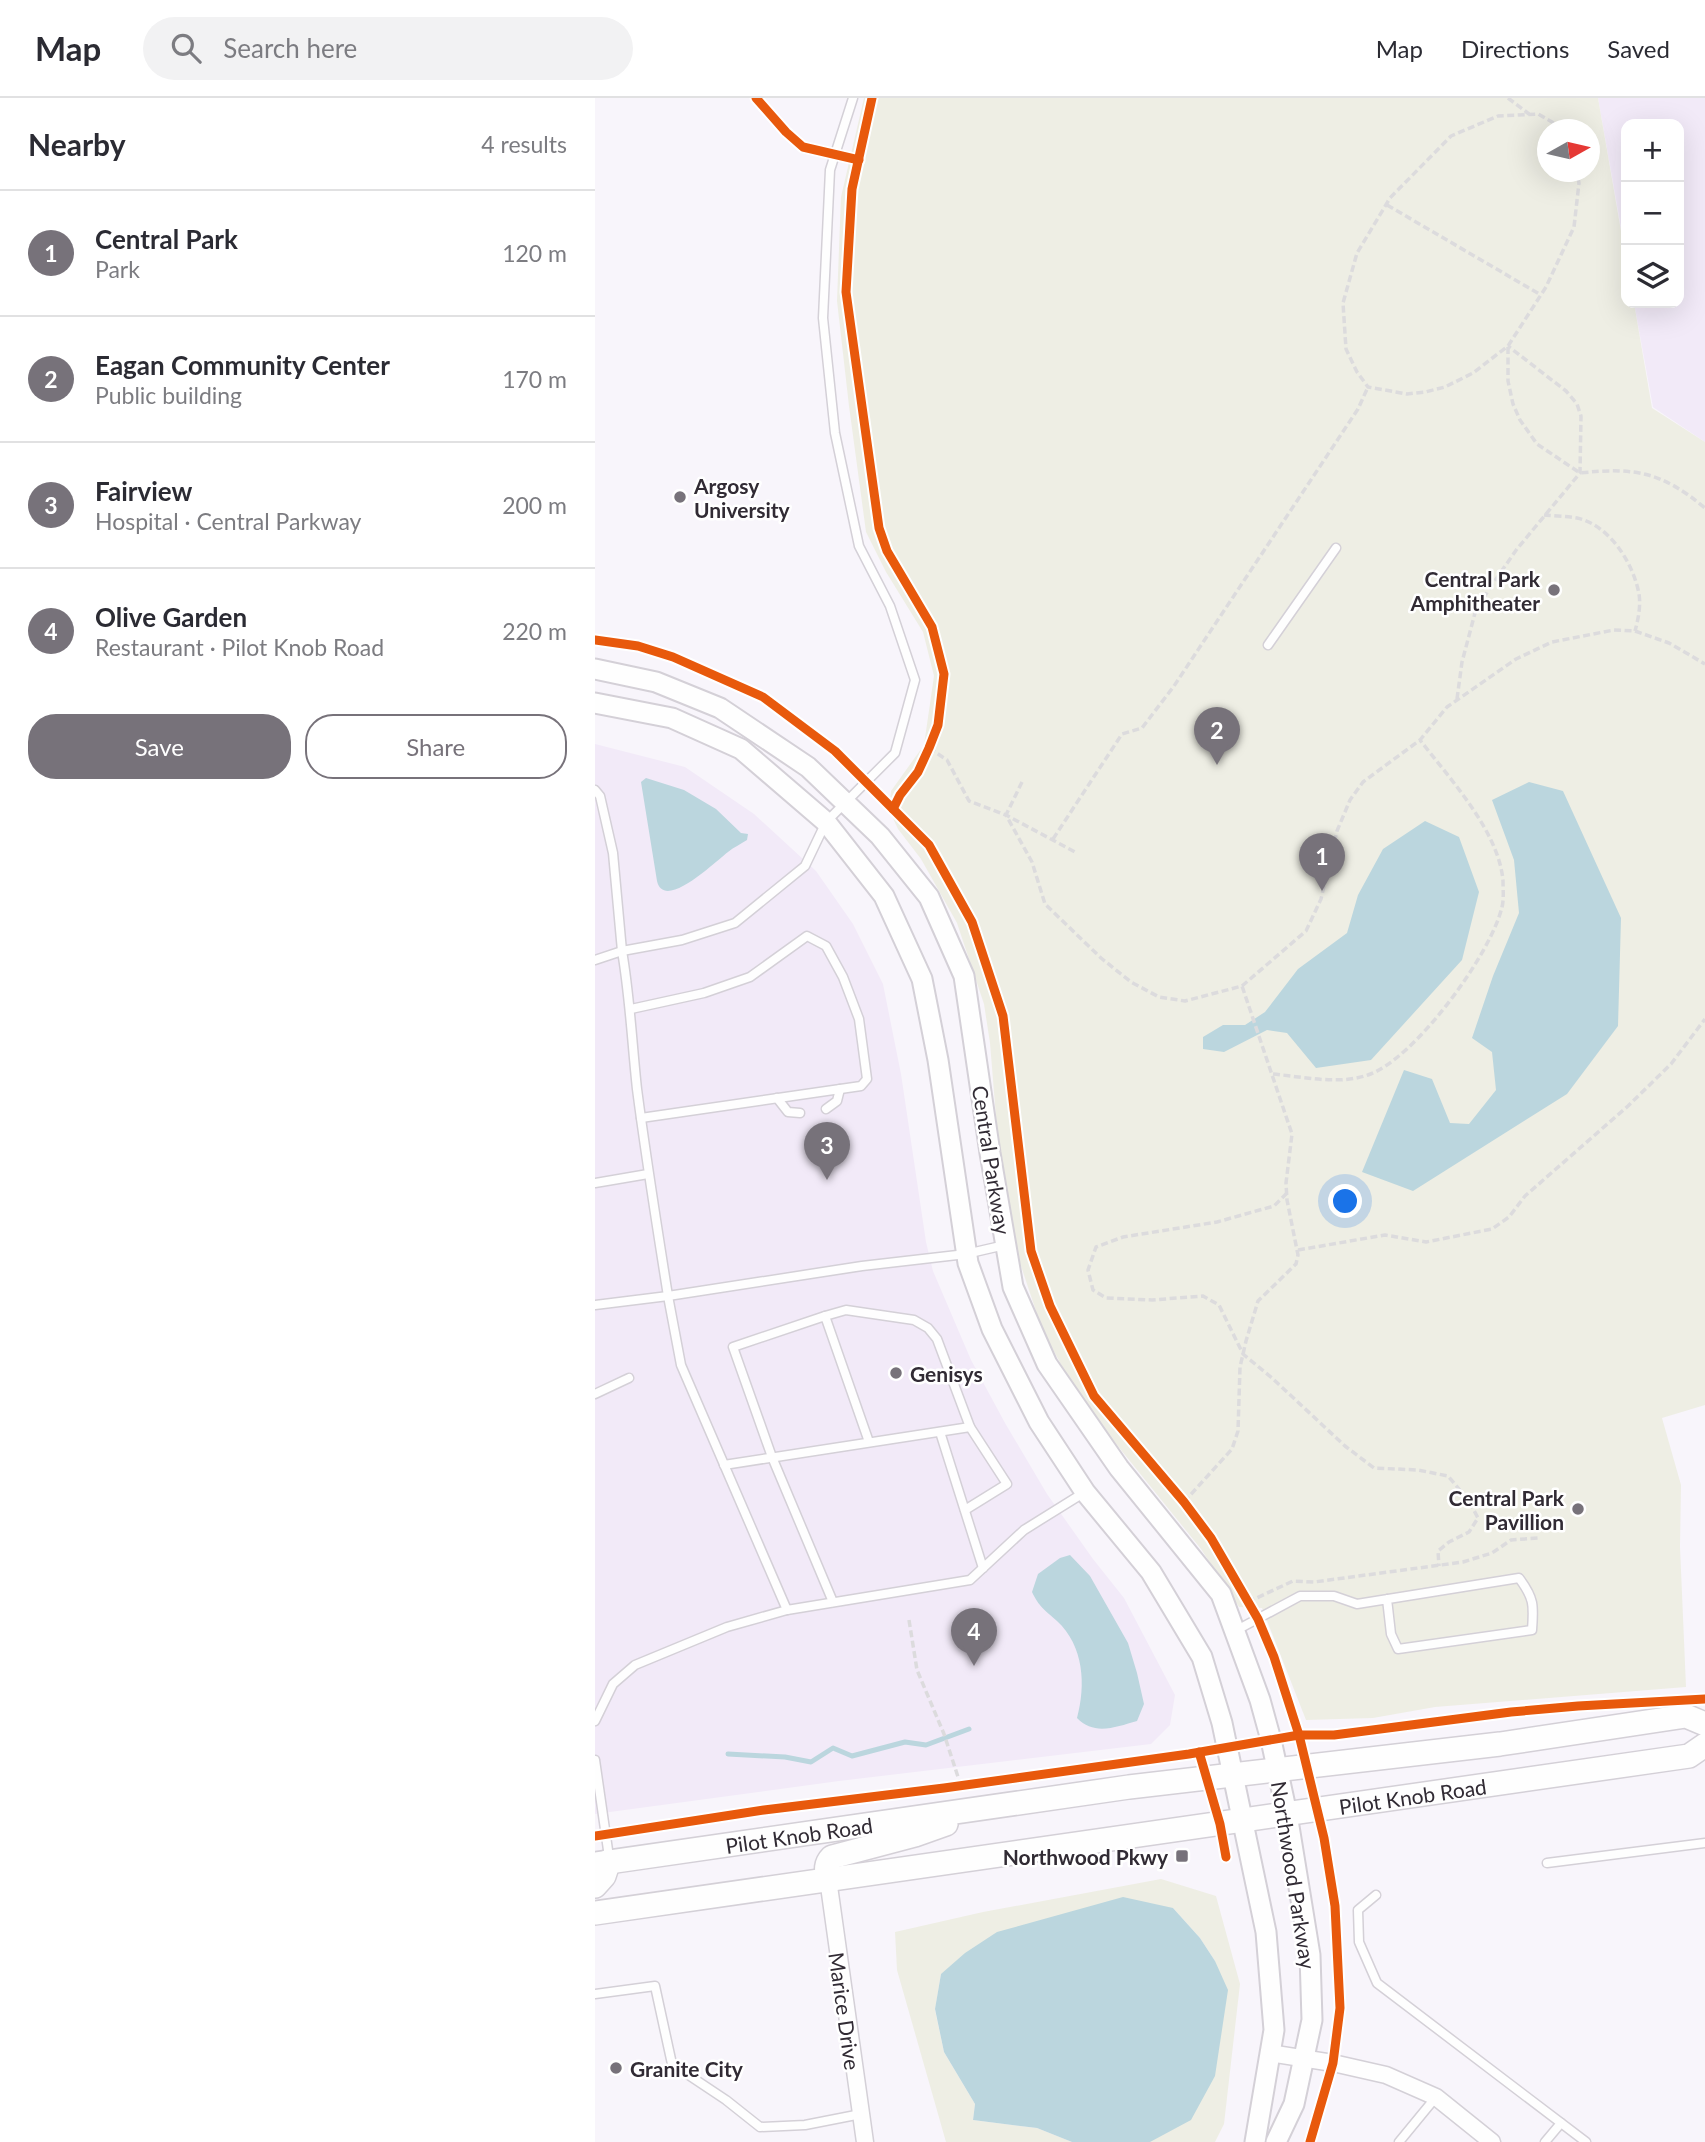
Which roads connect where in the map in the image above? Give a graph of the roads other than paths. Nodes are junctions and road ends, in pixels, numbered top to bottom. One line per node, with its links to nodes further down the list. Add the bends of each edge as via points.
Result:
1 (853, 98): 7 (lane, via 830,170 824,318 835,433 859,546 890,606 915,680 895,753)
2 (1336, 548): 3 (lane)
3 (1268, 645)
4 (595, 669): 7 (street, Central Parkway, via 656,682 720,708 808,767)
5 (595, 703): 8 (street, Central Parkway, via 672,718 741,749)
6 (595, 790): 9 (lane, via 613,853)
7 (845, 802): 8 (lane); 19 (street, Central Parkway, via 880,836 929,897 964,976)
8 (826, 822): 9 (lane, via 804,866 735,923 682,940); 20 (street, Central Parkway, via 884,896 922,979)
9 (621, 951): 10 (lane); 11 (lane)
10 (595, 960)
11 (631, 1009): 12 (lane, via 750,977 807,936 826,946 859,1019 867,1079 861,1086); 16 (lane)
12 (840, 1089): 13 (lane); 14 (lane, via 837,1101)
13 (777, 1098): 15 (lane, via 788,1112); 16 (lane)
14 (826, 1109)
15 (800, 1113)
16 (642, 1118): 17 (lane)
17 (648, 1174): 18 (lane); 21 (lane)
18 (595, 1183)
19 (1006, 1245): 20 (lane); 37 (street, Central Parkway, via 1013,1287 1047,1364 1119,1468 1221,1594)
20 (966, 1254): 21 (lane); 31 (street, Central Parkway, via 997,1340 1039,1422)
21 (668, 1296): 22 (lane); 30 (lane, via 681,1365)
22 (595, 1305)
23 (825, 1316): 26 (lane, via 861,1311 914,1320 928,1328 937,1339); 28 (lane); 29 (lane, via 733,1348)
24 (629, 1378): 25 (lane)
25 (595, 1394)
26 (970, 1427): 27 (lane); 32 (lane, via 1007,1483)
27 (940, 1432): 28 (lane); 32 (lane)
28 (869, 1442): 29 (lane)
29 (772, 1457): 30 (lane); 35 (lane)
30 (725, 1465): 36 (lane)
31 (1085, 1492): 33 (lane, via 1024,1530); 43 (street, Central Parkway, via 1151,1572 1202,1657)
32 (964, 1510): 33 (lane)
33 (982, 1568): 35 (lane, via 970,1580)
34 (1387, 1600): 34 (lane, via 1398,1650 1532,1630 1531,1594 1519,1578); 37 (lane, via 1357,1604 1334,1596 1300,1597)
35 (833, 1602): 36 (lane)
36 (787, 1610): 38 (lane, via 727,1626 635,1665 613,1684)
37 (1235, 1631): 42 (street, Central Parkway)
38 (595, 1721)
39 (1705, 1724): 42 (main road, Pilot Knob Road, via 1686,1716)
40 (1705, 1745): 45 (main road, Pilot Knob Road, via 1689,1756)
41 (595, 1760): 48 (lane)
42 (1277, 1771): 43 (main road, Pilot Knob Road); 45 (street, Northwood Parkway)
43 (1233, 1776): 44 (main road, Pilot Knob Road); 46 (street, Northwood Parkway)
44 (988, 1808): 48 (main road, Pilot Knob Road); 50 (main road, Pilot Knob Road, via 832,1857 825,1869)
45 (1287, 1814): 46 (main road, Pilot Knob Road); 56 (street, Northwood Parkway, via 1310,1955 1312,2020)
46 (1243, 1820): 50 (main road, Pilot Knob Road); 55 (street, Northwood Parkway, via 1266,1932 1273,2030)
47 (1705, 1843): 49 (lane)
48 (602, 1862): 51 (main road, via 604,1877)
49 (1547, 1863)
50 (828, 1879): 53 (main road, Pilot Knob Road); 58 (street, Marice Drive)
51 (595, 1886)
52 (1376, 1895): 59 (lane, via 1358,1910 1359,1942 1377,1983)
53 (595, 1913)
54 (595, 1994): 58 (lane, via 655,1986 671,2064 760,2127 805,2125)
55 (1269, 2053): 56 (street); 61 (street, Northwood Parkway)
56 (1304, 2058): 57 (street, via 1386,2075); 62 (street, Northwood Parkway, via 1294,2104)
57 (1436, 2097): 63 (lane); 64 (street)
58 (861, 2114): 60 (street, Marice Drive)
59 (1561, 2123): 65 (lane); 66 (lane)
60 (865, 2142)
61 (1255, 2142)
62 (1276, 2142)
63 (1399, 2142)
64 (1492, 2142)
65 (1545, 2142)
66 (1586, 2142)

